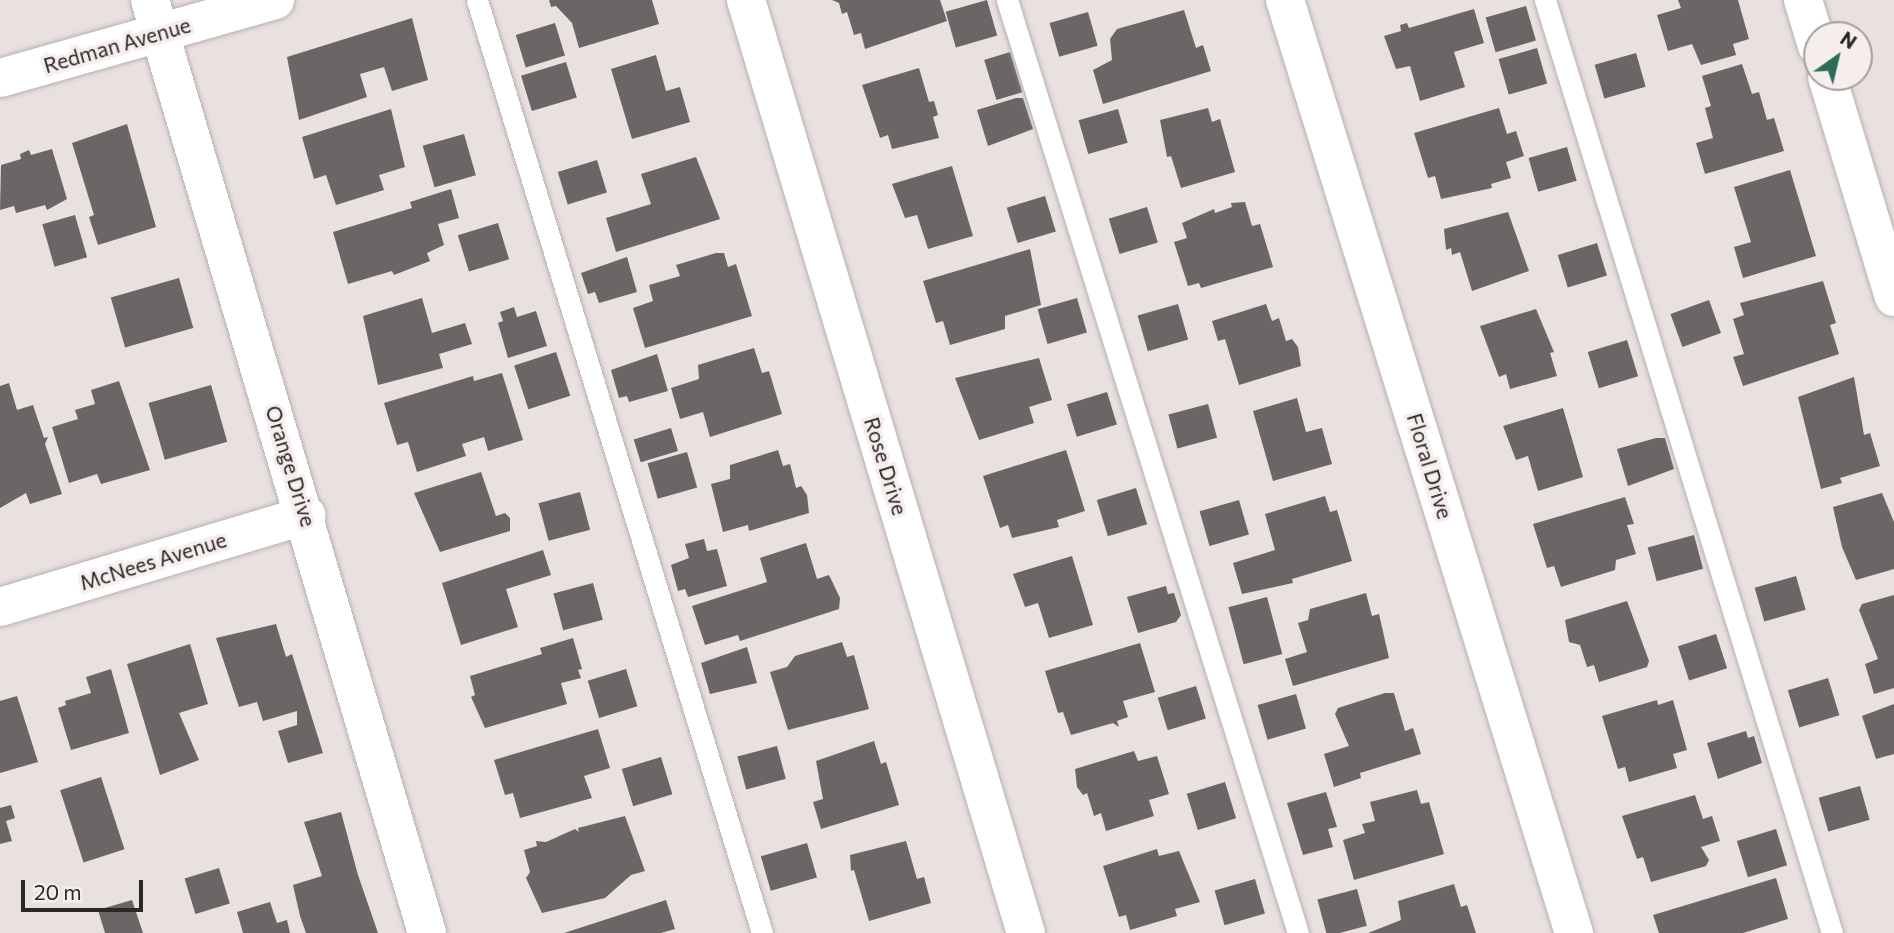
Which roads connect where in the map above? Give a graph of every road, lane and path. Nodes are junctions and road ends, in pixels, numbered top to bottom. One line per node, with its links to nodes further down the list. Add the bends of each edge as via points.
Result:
1 (275, 0): 8 (street, Redman Avenue)
2 (477, 0): 16 (lane)
3 (746, 0): 17 (street, Rose Drive)
4 (1007, 0): 18 (lane)
5 (1285, 0): 19 (street, Floral Drive)
6 (1545, 0): 20 (lane)
7 (1803, 0): 9 (street)
8 (156, 17): 10 (street, Redman Avenue); 13 (street, Orange Drive)
9 (1809, 21)
10 (0, 78)
11 (1831, 91): 12 (street)
12 (1894, 297)
13 (306, 515): 14 (street, McNees Avenue); 15 (street, Orange Drive)
14 (0, 607)
15 (427, 933)
16 (762, 933)
17 (1026, 933)
18 (1298, 933)
19 (1574, 933)
20 (1832, 933)

